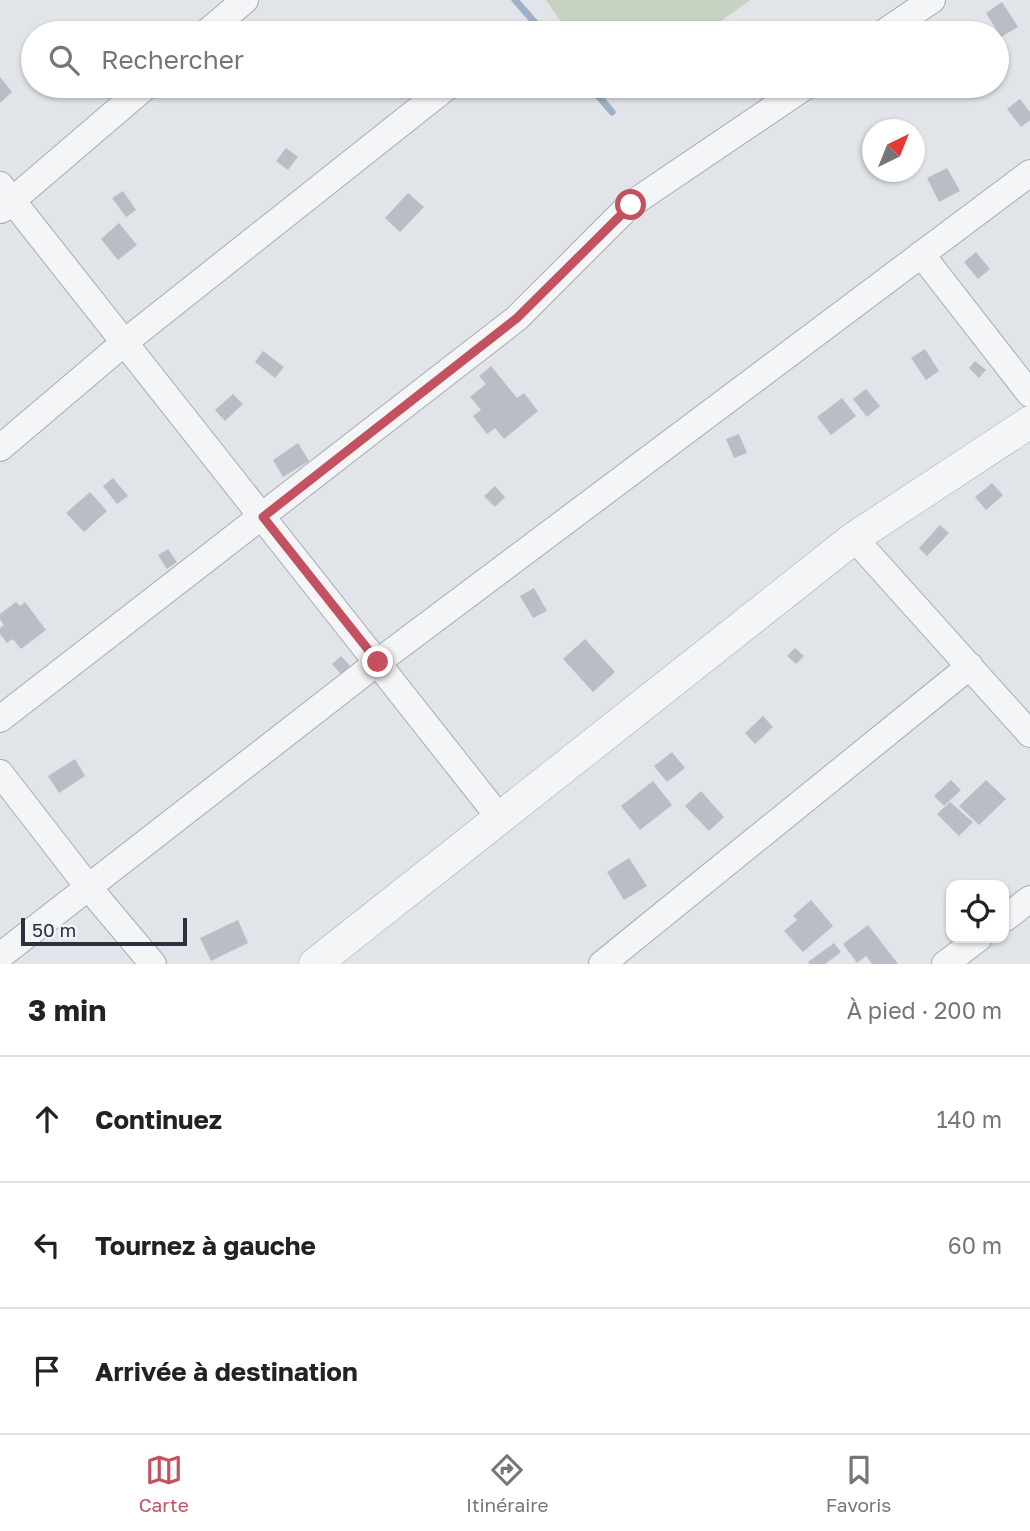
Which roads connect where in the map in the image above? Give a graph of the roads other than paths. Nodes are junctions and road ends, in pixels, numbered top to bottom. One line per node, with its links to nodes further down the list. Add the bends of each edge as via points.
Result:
1 (245, 0): 3 (street)
2 (932, 0): 4 (street)
3 (220, 21)
4 (901, 21)
5 (131, 98): 9 (street)
6 (433, 98): 11 (street)
7 (788, 98): 15 (street, via 631,205 517,318)
8 (1030, 173): 10 (street)
9 (4, 199): 11 (street)
10 (921, 254): 12 (street); 17 (street)
11 (125, 342): 14 (street); 15 (street)
12 (1030, 394)
13 (1030, 422): 16 (street)
14 (0, 448)
15 (263, 517): 17 (street); 19 (street)
16 (854, 538): 18 (street); 22 (street)
17 (378, 662): 22 (street); 23 (street)
18 (970, 666): 20 (street); 28 (street)
19 (0, 719)
20 (1030, 734)
21 (0, 773): 23 (street)
22 (499, 817): 30 (street)
23 (89, 888): 27 (street); 29 (street)
24 (1030, 898): 25 (street)
25 (1009, 915)
26 (972, 943): 31 (street)
27 (0, 956)
28 (615, 960)
29 (153, 964)
30 (315, 964)
31 (945, 964)

